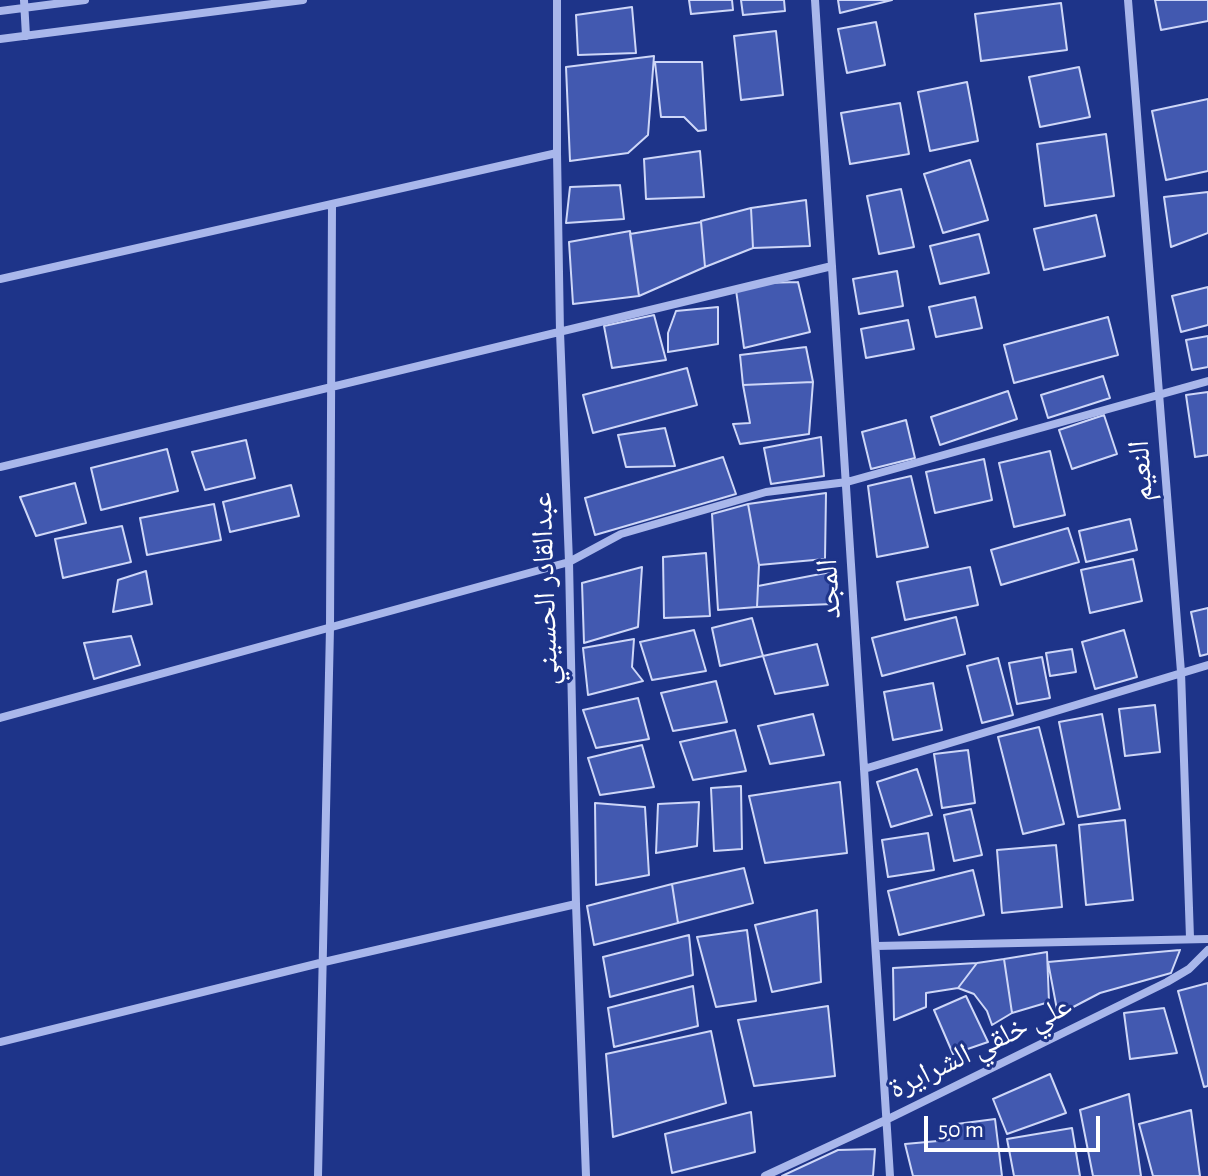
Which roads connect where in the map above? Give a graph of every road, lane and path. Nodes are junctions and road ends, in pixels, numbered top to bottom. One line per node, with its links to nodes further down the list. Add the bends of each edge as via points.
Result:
1 (85, 0): 6 (street)
2 (303, 0): 8 (street)
3 (557, 0): 10 (street, عبدالقادر الحسيني)
4 (815, 0): 12 (street, المجد)
5 (1128, 0): 17 (street, النعيم)
6 (24, 4): 7 (street); 8 (street)
7 (0, 11)
8 (26, 36): 9 (street)
9 (0, 39)
10 (557, 153): 11 (street); 14 (street, عبدالقادر الحسيني)
11 (332, 204): 13 (street); 16 (street)
12 (832, 266): 14 (street); 19 (street, المجد)
13 (0, 279)
14 (560, 332): 16 (street); 20 (street, عبدالقادر الحسيني)
15 (1208, 381): 17 (street)
16 (333, 386): 18 (street); 21 (street)
17 (1160, 394): 19 (street); 23 (street, النعيم)
18 (0, 467)
19 (847, 482): 20 (street, via 766,492 621,534); 25 (street, المجد)
20 (569, 562): 21 (street); 26 (street, عبدالقادر الحسيني)
21 (330, 628): 24 (street); 31 (street)
22 (1208, 665): 23 (street)
23 (1181, 672): 25 (street); 27 (street, النعيم)
24 (0, 718)
25 (864, 769): 29 (street, المجد)
26 (576, 904): 31 (street); 35 (street, عبدالقادر الحسيني)
27 (1190, 938): 28 (street); 29 (street)
28 (1208, 939)
29 (876, 946): 33 (street, المجد)
30 (1208, 950): 33 (street, علي خلقي الشرايرة, via 1167,982)
31 (324, 962): 32 (street); 34 (street)
32 (0, 1042)
33 (886, 1120): 36 (street, علي خلقي الشرايرة); 37 (street, المجد)
34 (318, 1176)
35 (586, 1176)
36 (765, 1176)
37 (890, 1176)

